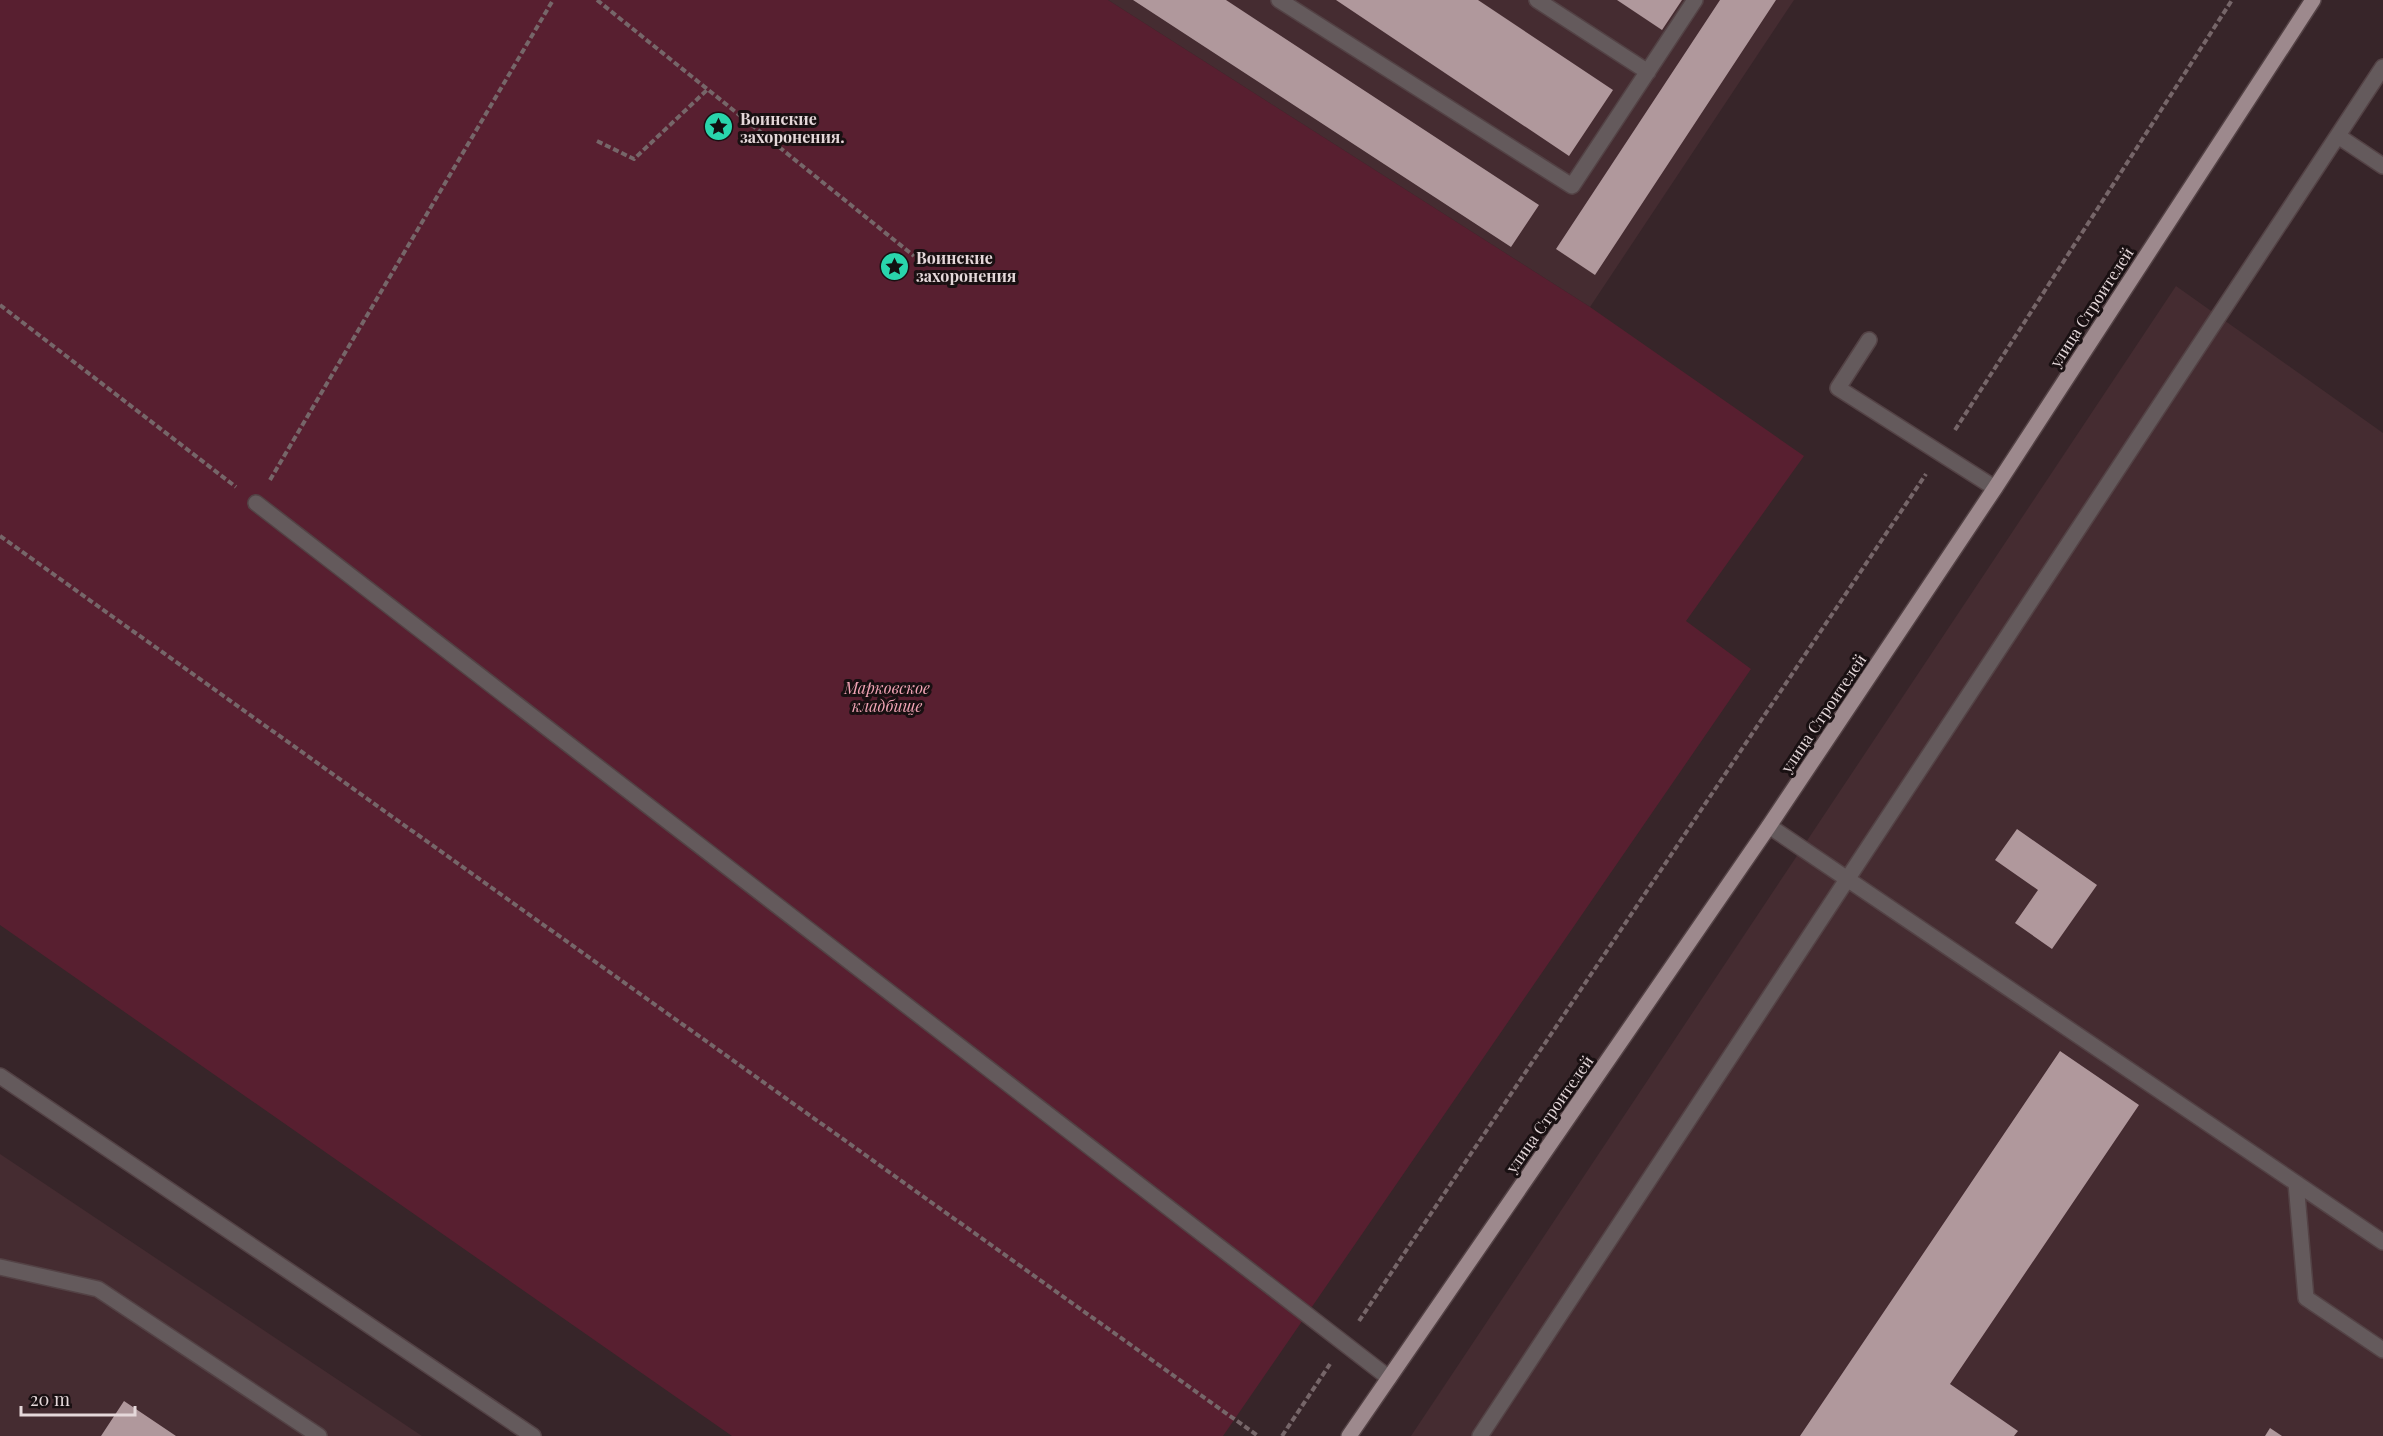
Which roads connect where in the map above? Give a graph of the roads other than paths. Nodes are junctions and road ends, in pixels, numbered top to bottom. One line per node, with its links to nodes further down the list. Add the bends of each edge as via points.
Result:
1 (1279, 0): 6 (lane, via 1572,186)
2 (1537, 0): 6 (lane)
3 (1695, 0): 6 (lane)
4 (2313, 0): 10 (main road, улица Строителей)
5 (2383, 67): 7 (lane)
6 (1648, 72)
7 (2338, 135): 8 (lane); 13 (lane)
8 (2383, 166)
9 (1869, 340): 10 (lane, via 1838,388)
10 (1995, 488): 12 (main road, улица Строителей)
11 (256, 503): 19 (lane)
12 (1769, 826): 13 (lane); 19 (main road, улица Строителей)
13 (1847, 879): 15 (lane); 23 (lane)
14 (0, 1077): 21 (lane)
15 (2296, 1184): 16 (lane); 18 (lane, via 2306,1299)
16 (2383, 1242)
17 (0, 1267): 20 (lane, via 98,1290)
18 (2383, 1350)
19 (1389, 1378): 22 (main road, улица Строителей)
20 (319, 1436)
21 (533, 1436)
22 (1349, 1436)
23 (1480, 1436)

